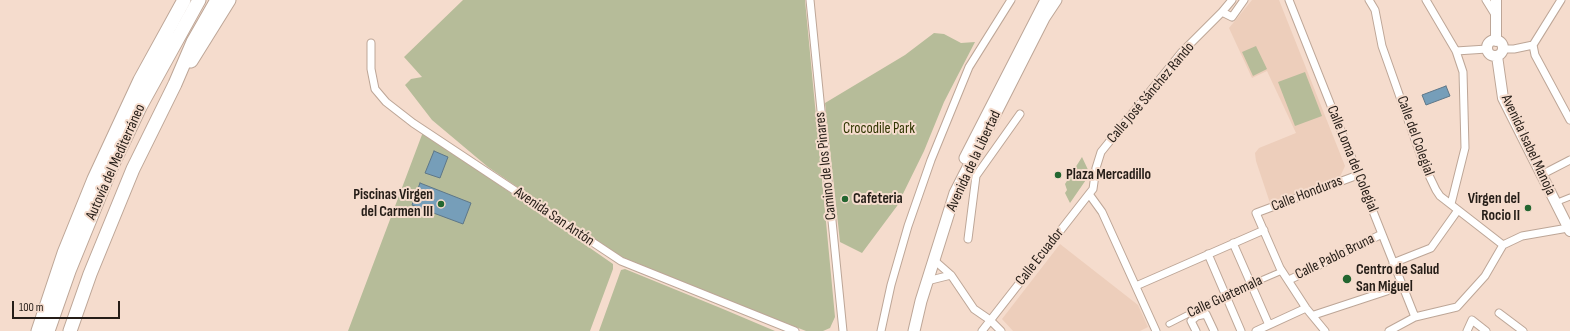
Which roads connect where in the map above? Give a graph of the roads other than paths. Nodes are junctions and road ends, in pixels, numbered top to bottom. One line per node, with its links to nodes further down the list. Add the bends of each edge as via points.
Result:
1 (184, 0): 62 (highway, via 140,80 94,179 64,253)
2 (199, 0): 63 (highway, Autovía del Mediterráneo, via 140,107 111,168 69,271)
3 (217, 0): 25 (highway, Autovía del Mediterráneo, via 193,42)
4 (229, 0): 25 (highway)
5 (810, 0): 66 (street, Camino de los Pinares)
6 (1011, 0): 67 (street, via 969,67 931,160 908,226)
7 (1046, 0): 68 (main road, Avenida de la Libertad, via 948,190 913,300)
8 (1056, 0): 44 (main road, Avenida de la Libertad, via 1044,18 955,193)
9 (1232, 0): 17 (street, Calle José Sánchez Rando)
10 (1244, 0): 17 (street, via 1232,17)
11 (1289, 0): 29 (street, Calle Loma del Colegial)
12 (1369, 0): 35 (street, Calle del Colegial, via 1375,10 1382,46 1424,165 1440,196)
13 (1426, 0): 23 (street)
14 (1486, 0): 18 (street)
15 (1496, 0): 18 (main road)
16 (1561, 0): 21 (street)
17 (1222, 12): 31 (street, Calle José Sánchez Rando, via 1181,53 1101,152)
18 (1494, 13): 19 (main road)
19 (1496, 41): 22 (main road, via 1490,43); 24 (main road, via 1501,44)
20 (371, 43): 65 (street, Avenida San Antón, via 374,89 386,102 414,123 621,261)
21 (1533, 45): 24 (street); 27 (street, via 1535,55)
22 (1487, 49): 23 (street); 24 (main road, via 1490,55)
23 (1456, 51): 35 (street, via 1463,72 1465,148)
24 (1500, 52): 30 (main road, Avenida Isabel Manoja, via 1503,98)
25 (175, 84): 64 (highway, Autovía del Mediterráneo, via 111,219)
26 (1020, 114): 40 (street, via 976,176)
27 (1570, 120)
28 (1570, 160): 30 (street)
29 (1358, 175): 38 (street, Calle Honduras, via 1256,213); 39 (street, Calle Loma del Colegial)
30 (1541, 175): 34 (main road, Avenida Isabel Manoja)
31 (1094, 182): 32 (street, Calle Ecuador)
32 (1089, 194): 51 (street, via 1102,212); 58 (street, Calle Ecuador)
33 (1570, 197): 34 (street)
34 (1555, 203): 37 (main road, Avenida Isabel Manoja)
35 (1451, 204): 36 (street, Calle del Colegial)
36 (1458, 210): 42 (street, Calle del Colegial); 45 (street, via 1431,248)
37 (1569, 229): 42 (street, via 1522,236)
38 (1264, 230): 41 (street); 46 (street)
39 (1382, 234): 45 (street, Calle Loma del Colegial); 48 (street, Calle Pablo Bruna)
40 (968, 239)
41 (1233, 243): 43 (street); 50 (street)
42 (1502, 245): 57 (street, via 1485,276 1457,307)
43 (1208, 254): 51 (street); 53 (street)
44 (934, 260): 47 (street); 49 (main road, Avenida de la Libertad)
45 (1393, 263): 52 (street, Calle Loma del Colegial)
46 (1282, 271): 48 (street); 50 (street, Calle Guatemala)
47 (951, 275): 49 (street); 58 (street, via 974,309)
48 (1289, 280): 54 (street)
49 (927, 281): 69 (main road, Avenida de la Libertad)
50 (1252, 284): 53 (street, Calle Guatemala); 60 (street)
51 (1136, 286): 72 (street)
52 (1402, 286): 56 (street); 57 (street, Calle Loma del Colegial)
53 (1226, 295): 59 (street, Calle Guatemala); 75 (street)
54 (1306, 308): 56 (street); 60 (street)
55 (1500, 313): 82 (street)
56 (1314, 315): 77 (street)
57 (1415, 318): 61 (street)
58 (990, 320): 70 (street, Calle Ecuador); 71 (street)
59 (1168, 324)
60 (1269, 325): 76 (street)
61 (1398, 326): 78 (street); 79 (street)
62 (38, 331)
63 (48, 331)
64 (70, 331)
65 (795, 331)
66 (843, 331)
67 (881, 331)
68 (907, 331)
69 (914, 331)
70 (982, 331)
71 (1001, 331)
72 (1156, 331)
73 (1196, 331): 74 (street, via 1191,322 1196,316 1206,314)
74 (1214, 331)
75 (1241, 331)
76 (1256, 331)
77 (1326, 331)
78 (1389, 331)
79 (1405, 331)
80 (1467, 331): 81 (street, via 1472,320)
81 (1486, 331)
82 (1523, 331)

